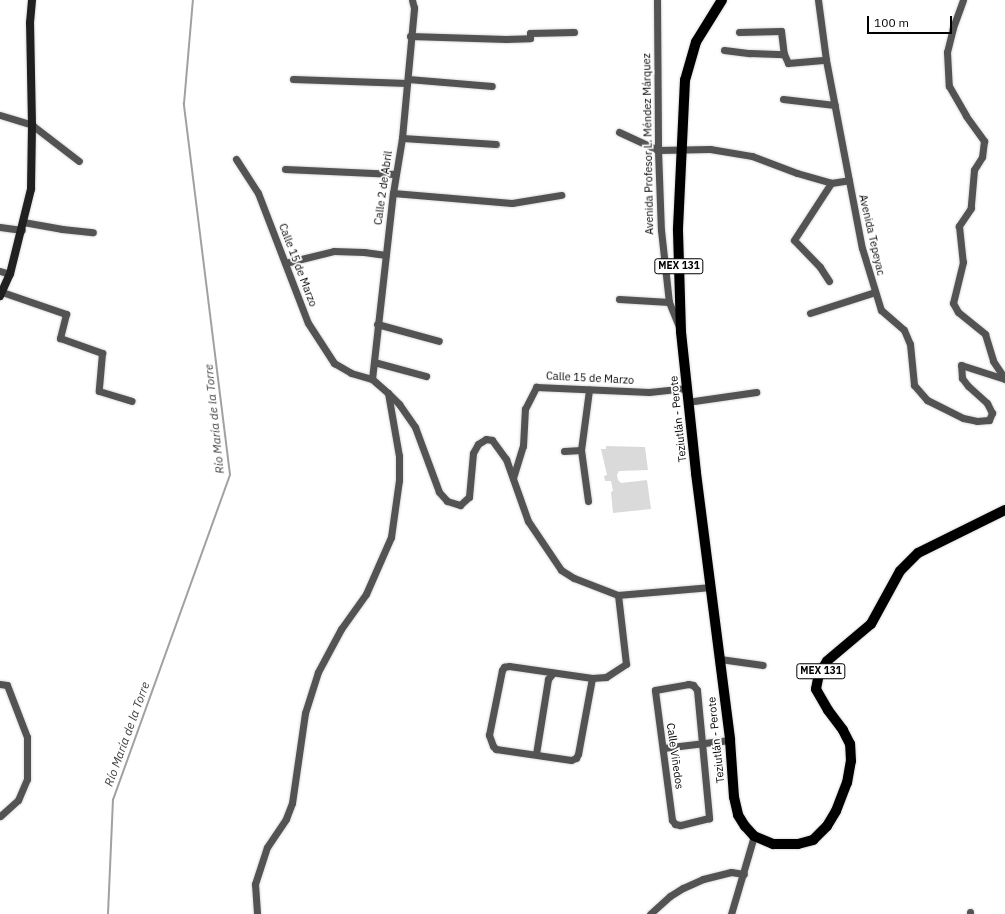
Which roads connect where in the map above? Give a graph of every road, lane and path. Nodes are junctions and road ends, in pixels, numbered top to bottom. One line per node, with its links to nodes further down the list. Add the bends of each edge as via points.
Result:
1 (32, 0): 19 (main road)
2 (412, 0): 9 (street, Calle 2 de Abril, via 414,8)
3 (657, 0): 23 (street, Avenida Profesor L. Méndez Márquez)
4 (722, 0): 24 (main road, Teziutlán - Perote / MEX 131, via 692,52 685,80)
5 (818, 0): 12 (street, Avenida Tepeyac)
6 (963, 0): 52 (street, via 947,52 949,86 984,141 982,157 974,170 971,208 959,226 963,262 953,303 958,312 985,334 993,361)
7 (574, 32): 9 (street, via 530,33 530,38 506,39)
8 (739, 32): 11 (street, via 781,31)
9 (410, 36): 14 (street, Calle 2 de Abril)
10 (724, 50): 11 (street, via 750,54)
11 (784, 54): 12 (street, via 788,63)
12 (826, 60): 17 (street, Avenida Tepeyac)
13 (293, 79): 14 (street)
14 (408, 81): 15 (street); 21 (street, Calle 2 de Abril)
15 (492, 86)
16 (784, 99): 17 (street)
17 (835, 105): 29 (street, Avenida Tepeyac)
18 (0, 115): 19 (street)
19 (32, 125): 26 (street); 33 (main road, via 31,189)
20 (619, 132): 23 (street)
21 (402, 138): 22 (street); 28 (street, Calle 2 de Abril)
22 (496, 144)
23 (658, 150): 24 (street); 44 (street, Avenida Profesor L. Méndez Márquez, via 661,230)
24 (683, 150): 30 (street, via 710,149 752,156); 47 (main road, Teziutlán - Perote / MEX 131, via 678,231)
25 (236, 159): 37 (street, Calle 15 de Marzo, via 258,193)
26 (79, 161)
27 (285, 169): 28 (street)
28 (395, 174): 31 (street, Calle 2 de Abril)
29 (849, 180): 30 (street); 41 (street, Avenida Tepeyac, via 862,248)
30 (831, 183): 40 (street, via 794,240)
31 (392, 193): 32 (street, via 512,203); 36 (street, Calle 2 de Abril)
32 (561, 195)
33 (23, 226): 34 (street); 35 (street); 39 (main road)
34 (0, 227)
35 (93, 232)
36 (386, 255): 37 (street, via 334,251); 46 (street, Calle 2 de Abril)
37 (285, 263): 51 (street, Calle 15 de Marzo, via 308,323 334,363 351,373)
38 (0, 271): 39 (street)
39 (10, 274): 42 (main road)
40 (830, 281)
41 (875, 292): 45 (street); 52 (street, Avenida Tepeyac, via 881,310 904,330 910,344 914,385 927,400 963,418 989,420 992,413 987,403 962,378 961,365)
42 (1, 294): 57 (street, via 66,314 60,338 102,353 99,391)
43 (619, 299): 44 (street)
44 (668, 302): 47 (street, Avenida Profesor L. Méndez Márquez)
45 (810, 313)
46 (377, 324): 48 (street); 49 (street, Calle 2 de Abril)
47 (681, 332): 53 (main road, Teziutlán - Perote / MEX 131)
48 (439, 341)
49 (374, 362): 50 (street); 51 (street, Calle 2 de Abril)
50 (426, 376)
51 (372, 379): 56 (street)
52 (1005, 379)
53 (686, 388): 54 (street, Calle 15 de Marzo, via 649,392); 58 (main road, Teziutlán - Perote / MEX 131)
54 (589, 390): 59 (street); 61 (street, Calle 15 de Marzo, via 536,387 525,409 523,446)
55 (756, 392): 58 (street)
56 (388, 393): 61 (street, via 415,427 439,492 447,501 460,505 469,497 473,453 478,444 486,439 492,440 506,459); 78 (street, via 399,456 399,480 391,537 366,594 341,629 318,672 305,713 292,803 286,819 267,847 255,884)
57 (132, 401)
58 (687, 402): 64 (main road, Teziutlán - Perote / MEX 131)
59 (581, 450): 60 (street); 62 (street)
60 (564, 451)
61 (513, 478): 65 (street, via 528,521 561,570 574,578)
62 (588, 501)
63 (1005, 510): 76 (main road, MEX 131, via 918,554 900,571 871,624 827,660 819,674 816,689 850,744 851,761 847,783 827,826 813,840 798,844 773,844)
64 (711, 587): 65 (street); 66 (main road, Teziutlán - Perote / MEX 131)
65 (618, 595): 69 (street, via 626,664 606,677)
66 (720, 659): 67 (street); 71 (main road, Teziutlán - Perote / MEX 131)
67 (763, 665)
68 (553, 673): 69 (street); 74 (street, via 548,679); 74 (street, via 509,666 502,670 489,735 493,746 496,749)
69 (592, 678): 74 (street, via 576,758 571,760)
70 (0, 684): 75 (street, via 7,685 27,737 27,779 18,800)
71 (730, 740): 72 (street); 76 (main road, Teziutlán - Perote / MEX 131, via 734,797 738,815)
72 (702, 742): 73 (street); 73 (street, Calle Viñedos, via 697,690 694,685 688,684 655,690); 73 (street, Calle Viñedos, via 709,818 680,825 672,820)
73 (663, 748)
74 (536, 754)
75 (0, 816)
76 (754, 836): 77 (street)
77 (744, 874): 79 (street, via 731,872 702,878 670,896); 80 (street)
78 (257, 914)
79 (650, 914)
80 (731, 914)

